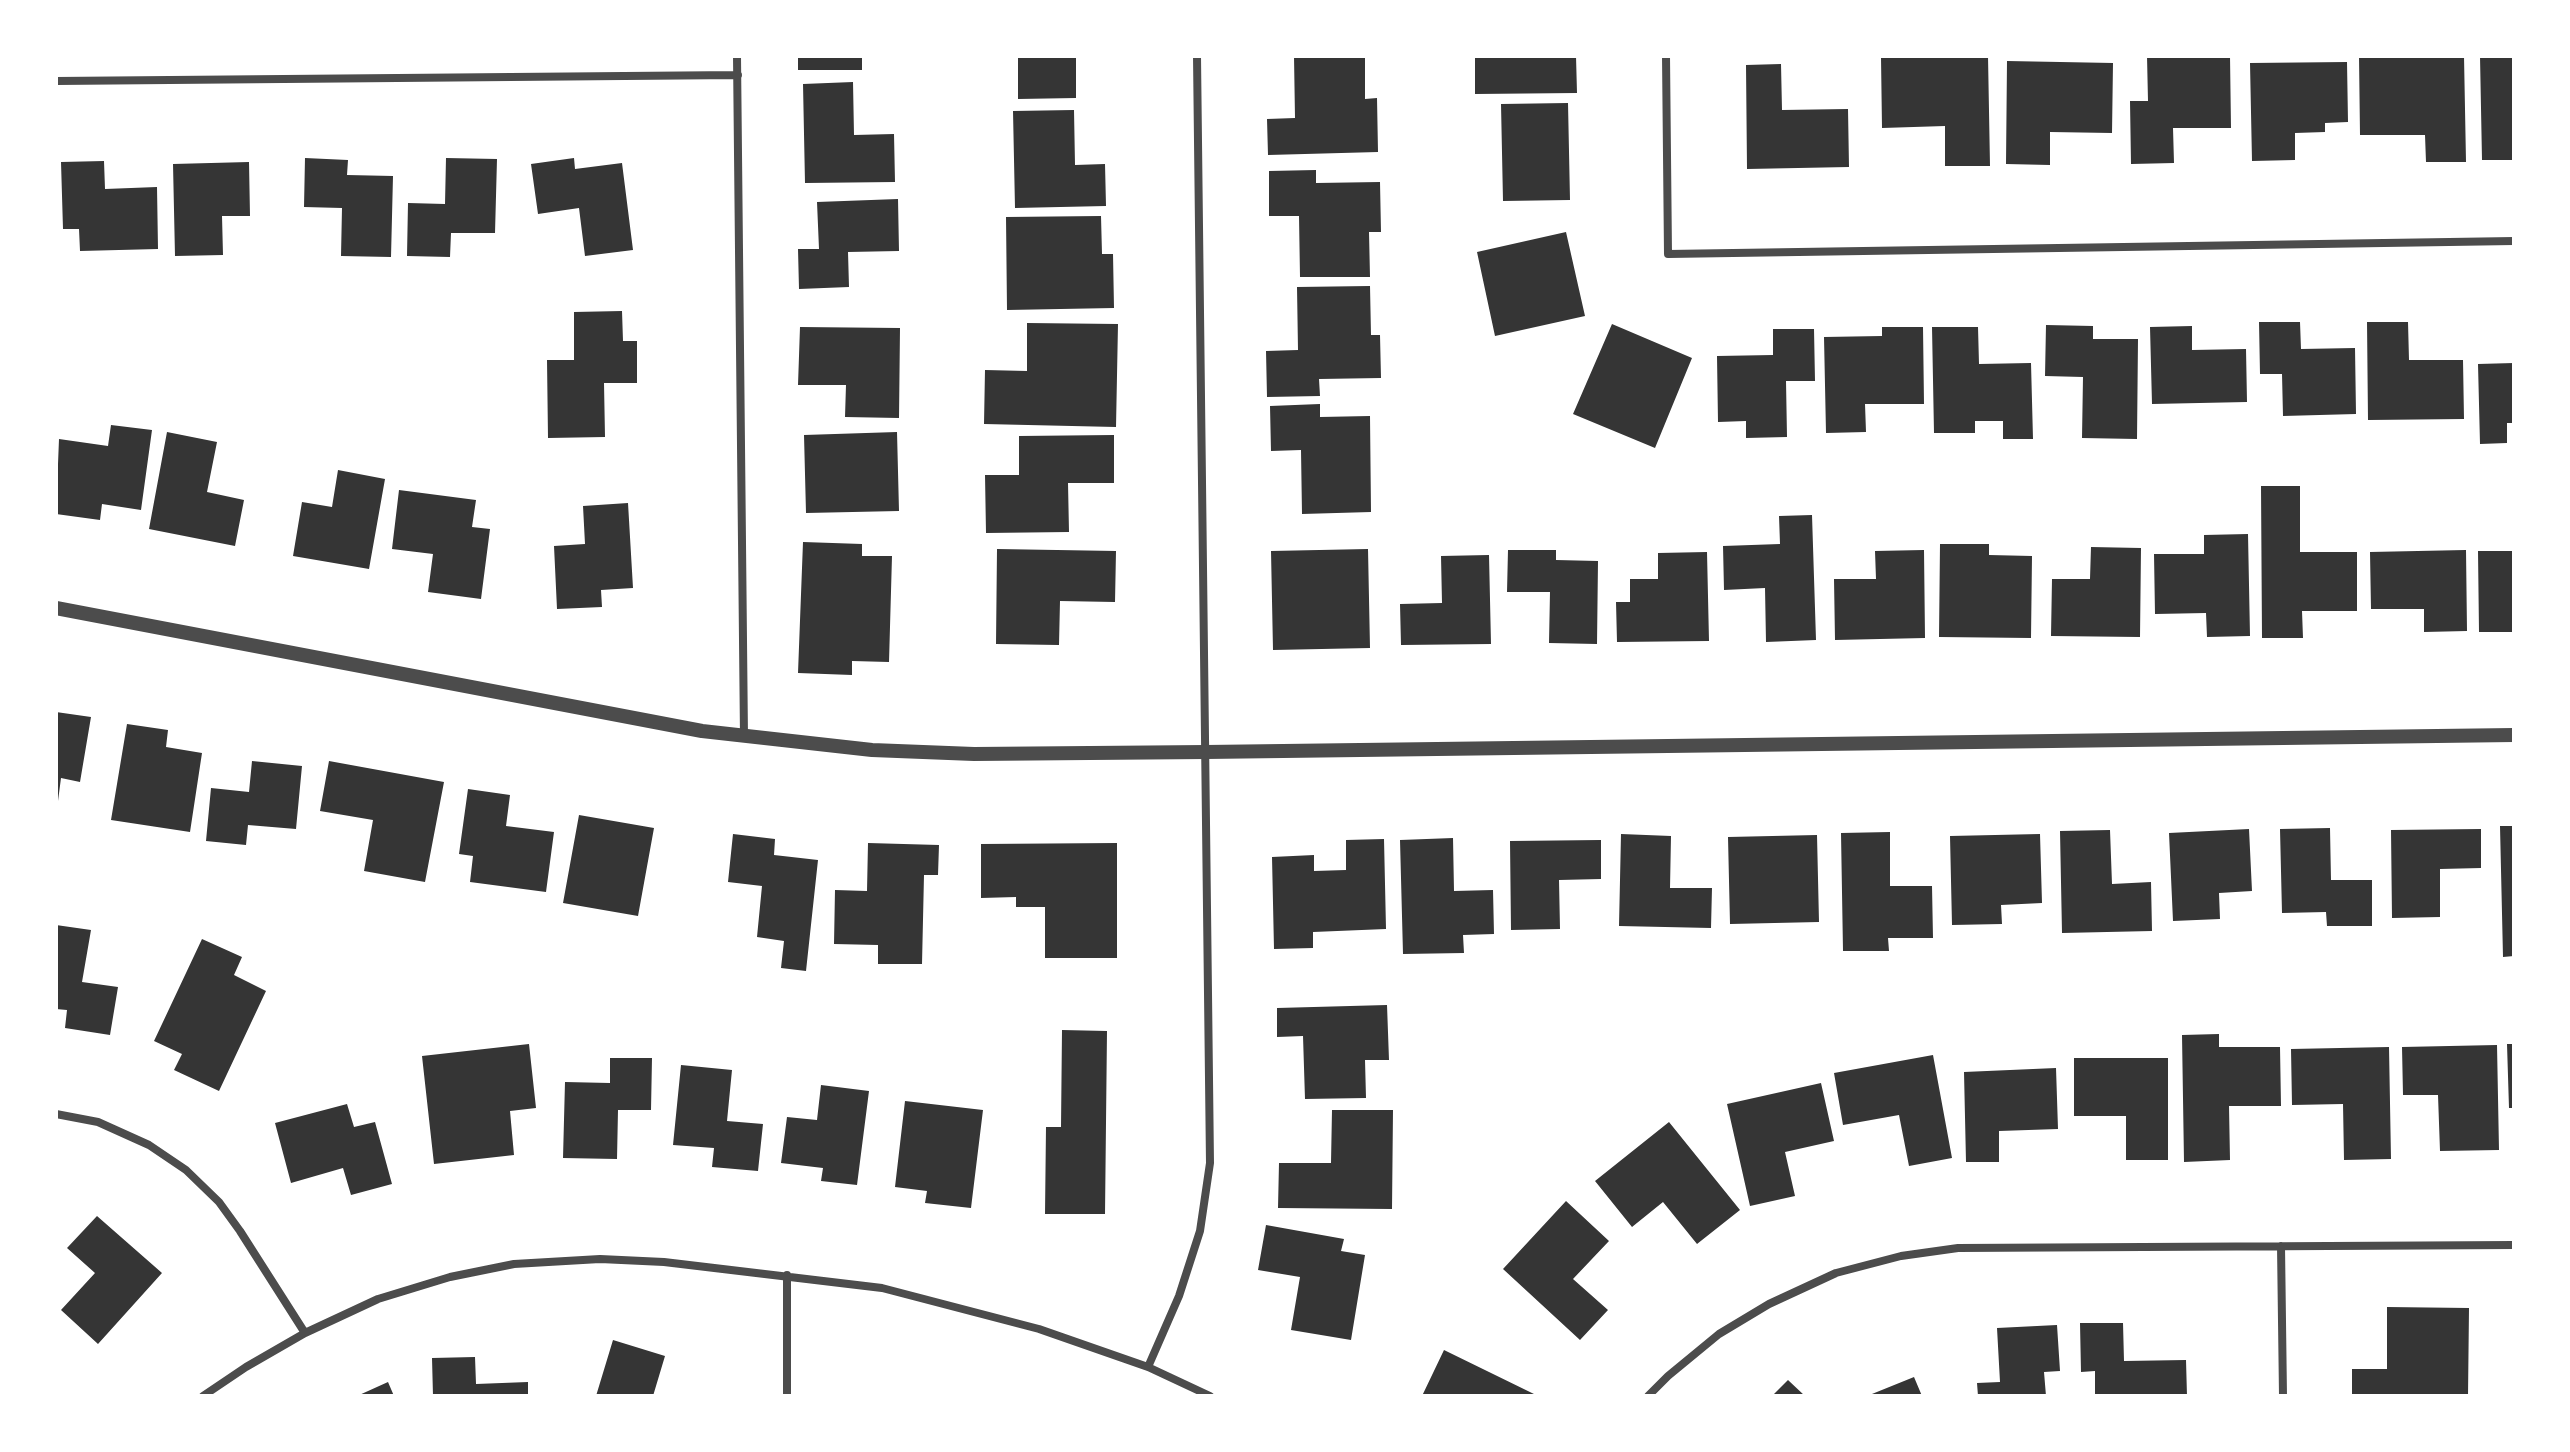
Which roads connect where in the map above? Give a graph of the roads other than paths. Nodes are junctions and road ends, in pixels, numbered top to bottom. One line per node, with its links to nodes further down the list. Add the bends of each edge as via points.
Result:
1 (737, 56): 4 (street)
2 (1197, 56): 10 (street)
3 (1666, 56): 6 (street, via 1668,254)
4 (738, 75): 5 (street); 9 (street)
5 (56, 81)
6 (2514, 241)
7 (56, 608): 9 (street)
8 (2514, 735): 10 (street)
9 (744, 737): 10 (street, via 974,754)
10 (1206, 752): 16 (street, via 1210,1163 1200,1231)
11 (56, 1114): 15 (street, via 98,1122 149,1145 186,1170 219,1202)
12 (2514, 1245): 13 (street)
13 (2281, 1246): 20 (street, via 1958,1248 1901,1256 1836,1273 1769,1304 1719,1334); 21 (street)
14 (787, 1275): 15 (street, via 600,1259 514,1264 378,1299); 16 (street, via 882,1288 1039,1329); 18 (street)
15 (305, 1333): 17 (street)
16 (1148, 1367): 19 (street)
17 (203, 1396)
18 (787, 1396)
19 (1210, 1396)
20 (1648, 1396)
21 (2283, 1396)

